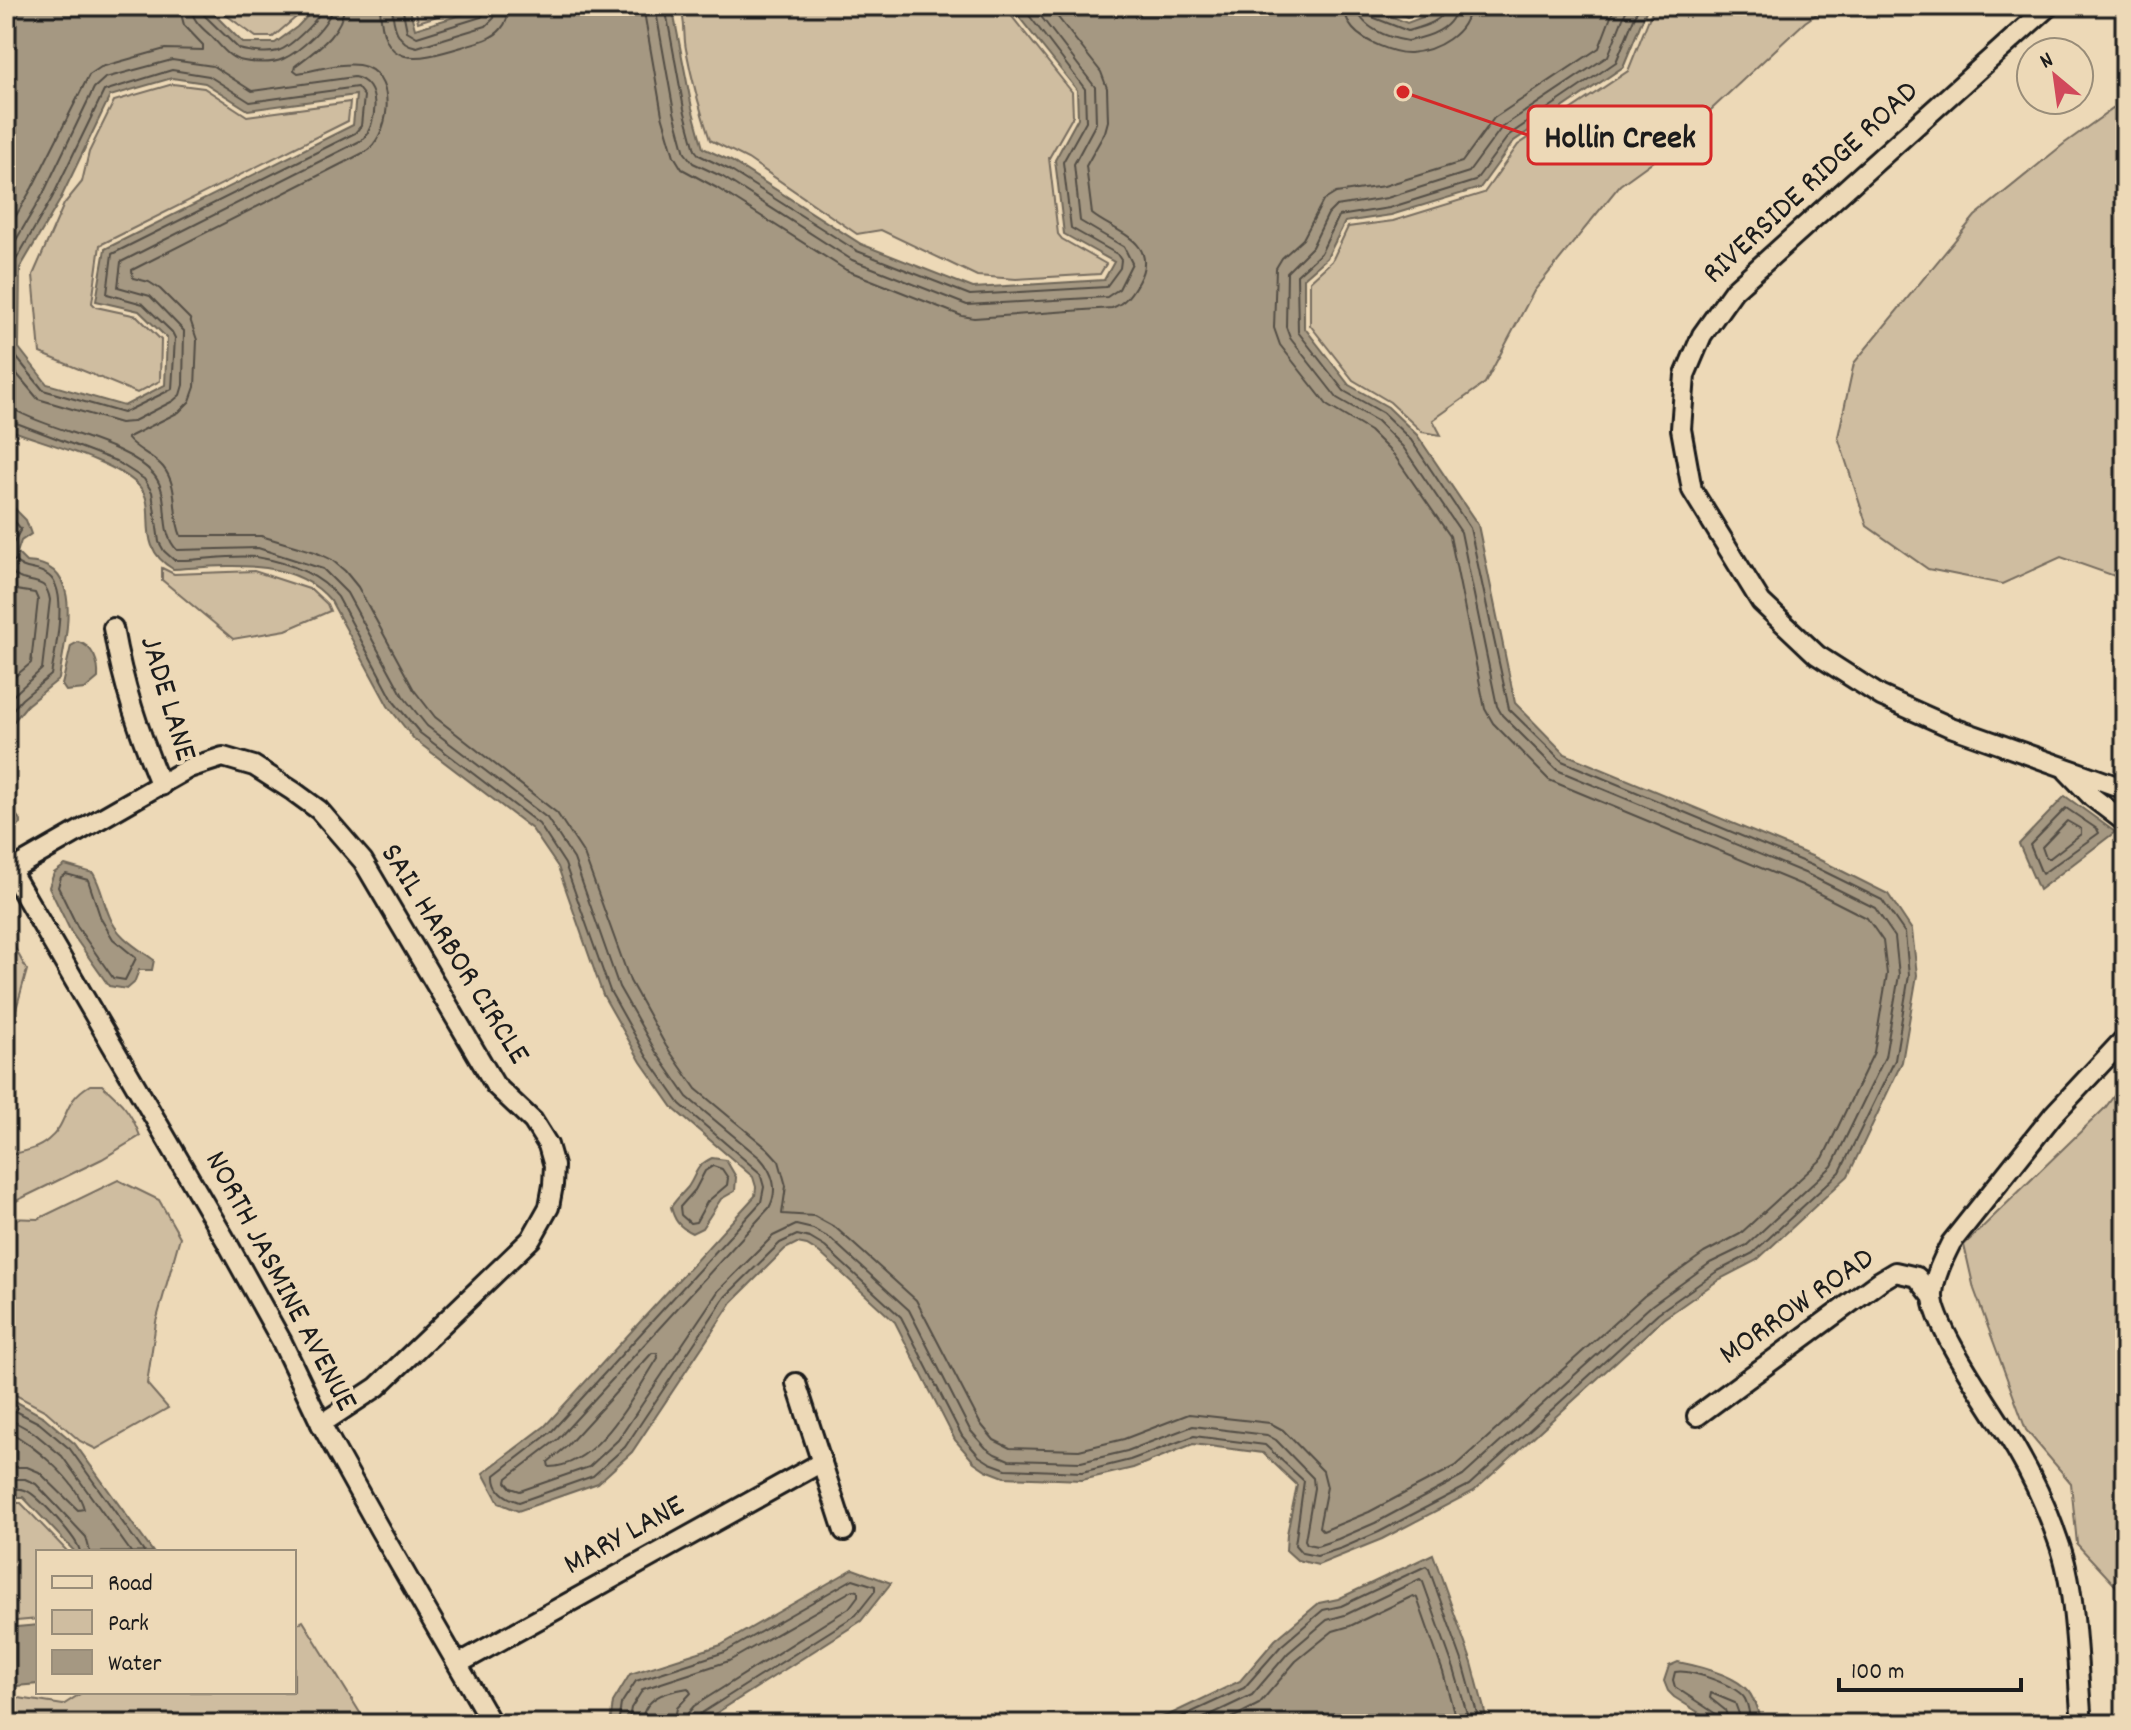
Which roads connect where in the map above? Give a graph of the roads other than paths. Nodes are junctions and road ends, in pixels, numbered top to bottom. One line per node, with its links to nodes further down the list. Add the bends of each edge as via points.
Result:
1 (2049, 6): 3 (street, RIVERSIDE RIDGE ROAD, via 1734,290 1702,335 1685,375 1681,429 1692,490 1703,510 1761,602 1817,655 1881,696)
2 (113, 628): 4 (street, JADE LANE, via 137,730)
3 (2063, 766): 5 (street, RIVERSIDE RIDGE ROAD); 6 (street, RIVERSIDE RIDGE ROAD)
4 (161, 786): 7 (street, SAIL HARBOR CIRCLE); 12 (street, SAIL HARBOR CIRCLE, via 189,768 223,757 254,766 319,810 363,861 495,1085 533,1121 554,1166 549,1207 531,1239 377,1387)
5 (2125, 789)
6 (2125, 822)
7 (8, 866): 12 (street, NORTH JASMINE AVENUE, via 281,1340)
8 (2125, 1038): 9 (street, via 2053,1115 1951,1243)
9 (1932, 1296): 11 (street, MORROW ROAD, via 1917,1277 1895,1272); 17 (street, via 1951,1344 2017,1450 2060,1546 2070,1586)
10 (796, 1383): 13 (street)
11 (1697, 1416)
12 (321, 1424): 15 (street, NORTH JASMINE AVENUE)
13 (822, 1462): 14 (street); 15 (street, MARY LANE)
14 (844, 1531)
15 (458, 1664): 16 (street, NORTH JASMINE AVENUE)
16 (492, 1724)
17 (2082, 1724)

